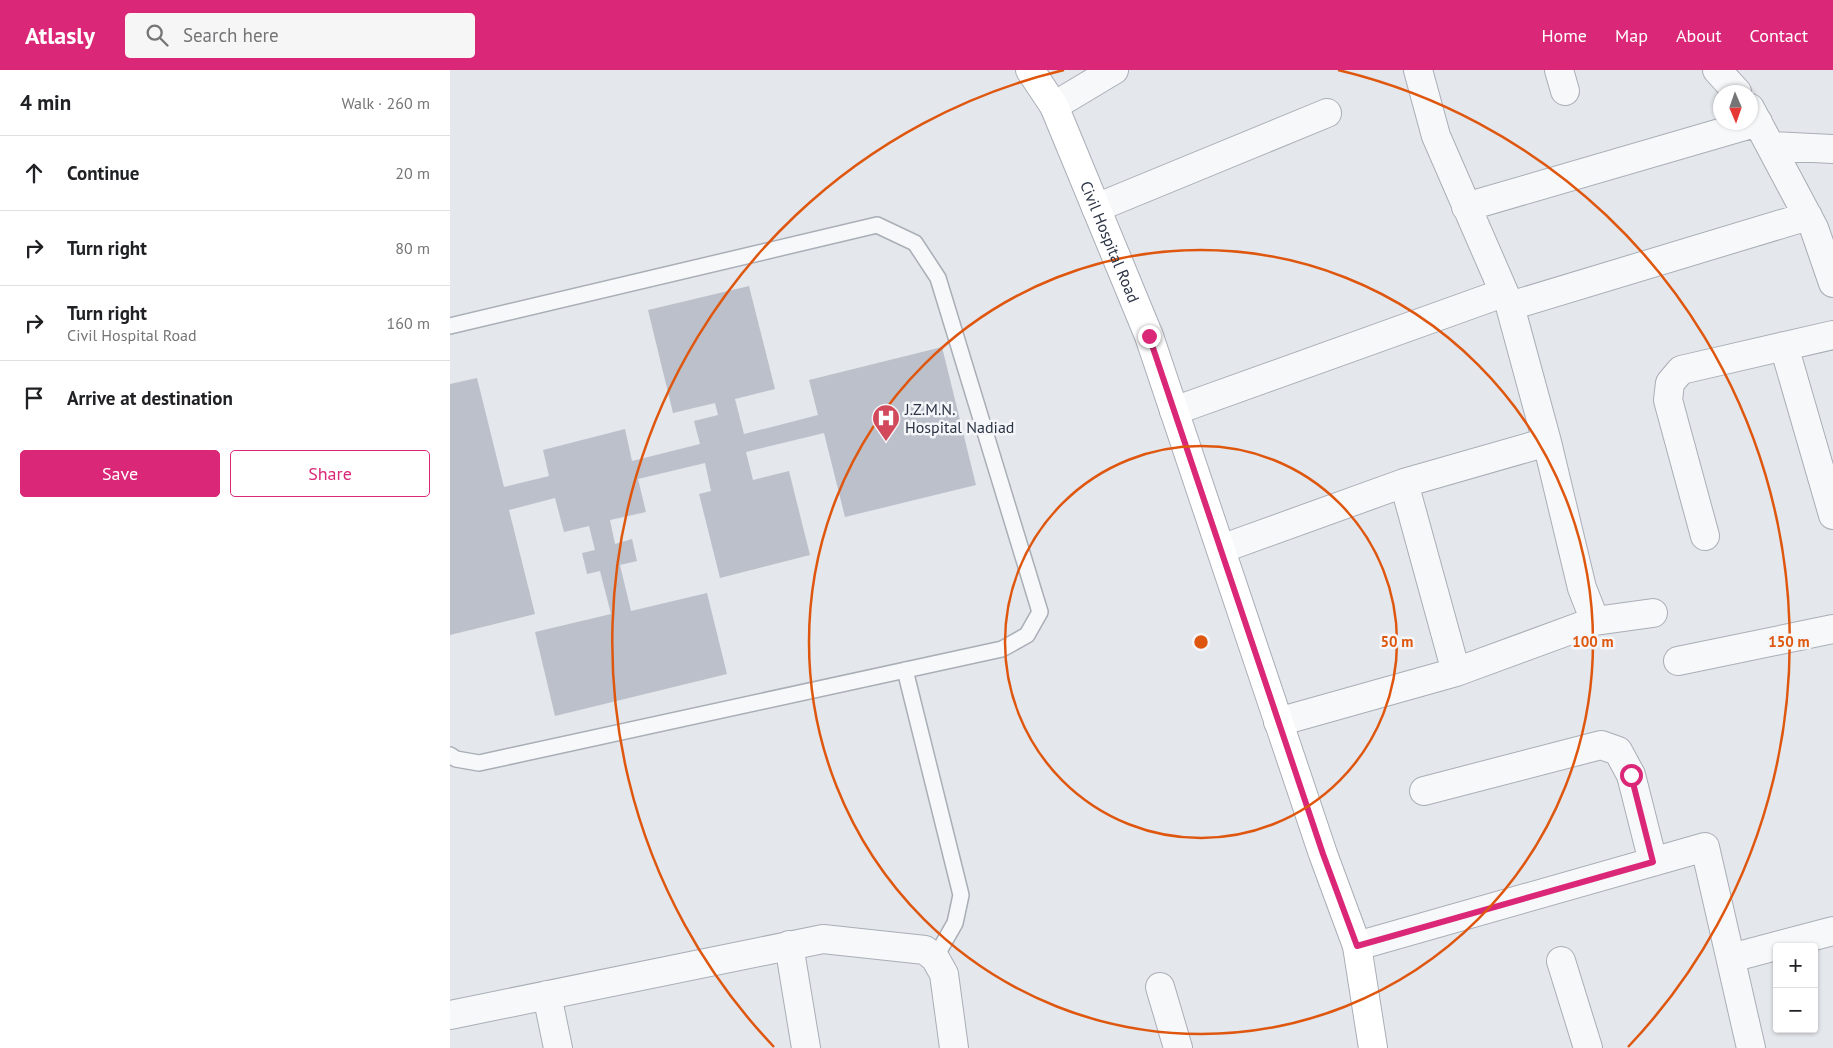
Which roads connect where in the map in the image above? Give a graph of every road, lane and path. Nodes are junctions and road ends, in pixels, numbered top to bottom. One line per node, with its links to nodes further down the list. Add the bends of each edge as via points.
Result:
1 (1030, 70): 6 (street, Civil Hospital Road)
2 (1114, 70): 6 (street)
3 (1418, 70): 12 (street, via 1436,136)
4 (1717, 70): 5 (street)
5 (1731, 85)
6 (1054, 106): 13 (street, Civil Hospital Road)
7 (1328, 112): 13 (street)
8 (1758, 122): 10 (street)
9 (1713, 128): 12 (street)
10 (1771, 146): 11 (street); 14 (street)
11 (1833, 149)
12 (1466, 207): 16 (street)
13 (1096, 208): 20 (street, Civil Hospital Road, via 1149,336)
14 (1808, 216): 15 (street); 16 (street)
15 (1833, 283)
16 (1506, 300): 20 (street); 21 (street)
17 (450, 326): 30 (lane, via 877,225 915,243 938,278 1040,612 1027,635 1002,649)
18 (1833, 335): 19 (street)
19 (1784, 346): 23 (street); 24 (street, via 1681,370 1670,382 1668,400)
20 (1174, 411): 25 (street, Civil Hospital Road)
21 (1547, 442): 22 (street); 27 (street, via 1582,588)
22 (1404, 484): 25 (street); 31 (street)
23 (1833, 515)
24 (1705, 536)
25 (1220, 549): 32 (street, Civil Hospital Road)
26 (1652, 613): 27 (street)
27 (1595, 621): 31 (street)
28 (1833, 629): 29 (street)
29 (1678, 661)
30 (905, 670): 33 (lane, via 479,763); 39 (lane, via 961,895 955,923)
31 (1456, 672): 32 (street)
32 (1278, 722): 38 (street, Civil Hospital Road)
33 (450, 755)
34 (1424, 791): 35 (street, via 1601,746 1618,750 1631,775)
35 (1653, 862): 38 (street); 40 (street, via 1705,847)
36 (1833, 932): 40 (street)
37 (789, 946): 39 (street, via 822,939 925,950); 43 (street); 46 (street)
38 (1357, 946): 49 (street, Civil Hospital Road)
39 (935, 958): 47 (street, via 944,974)
40 (1731, 958): 51 (street)
41 (1562, 962): 50 (street)
42 (1160, 987): 48 (street)
43 (547, 995): 44 (street); 45 (street)
44 (450, 1015)
45 (558, 1048)
46 (806, 1048)
47 (954, 1048)
48 (1178, 1048)
49 (1374, 1048)
50 (1588, 1048)
51 (1751, 1048)

